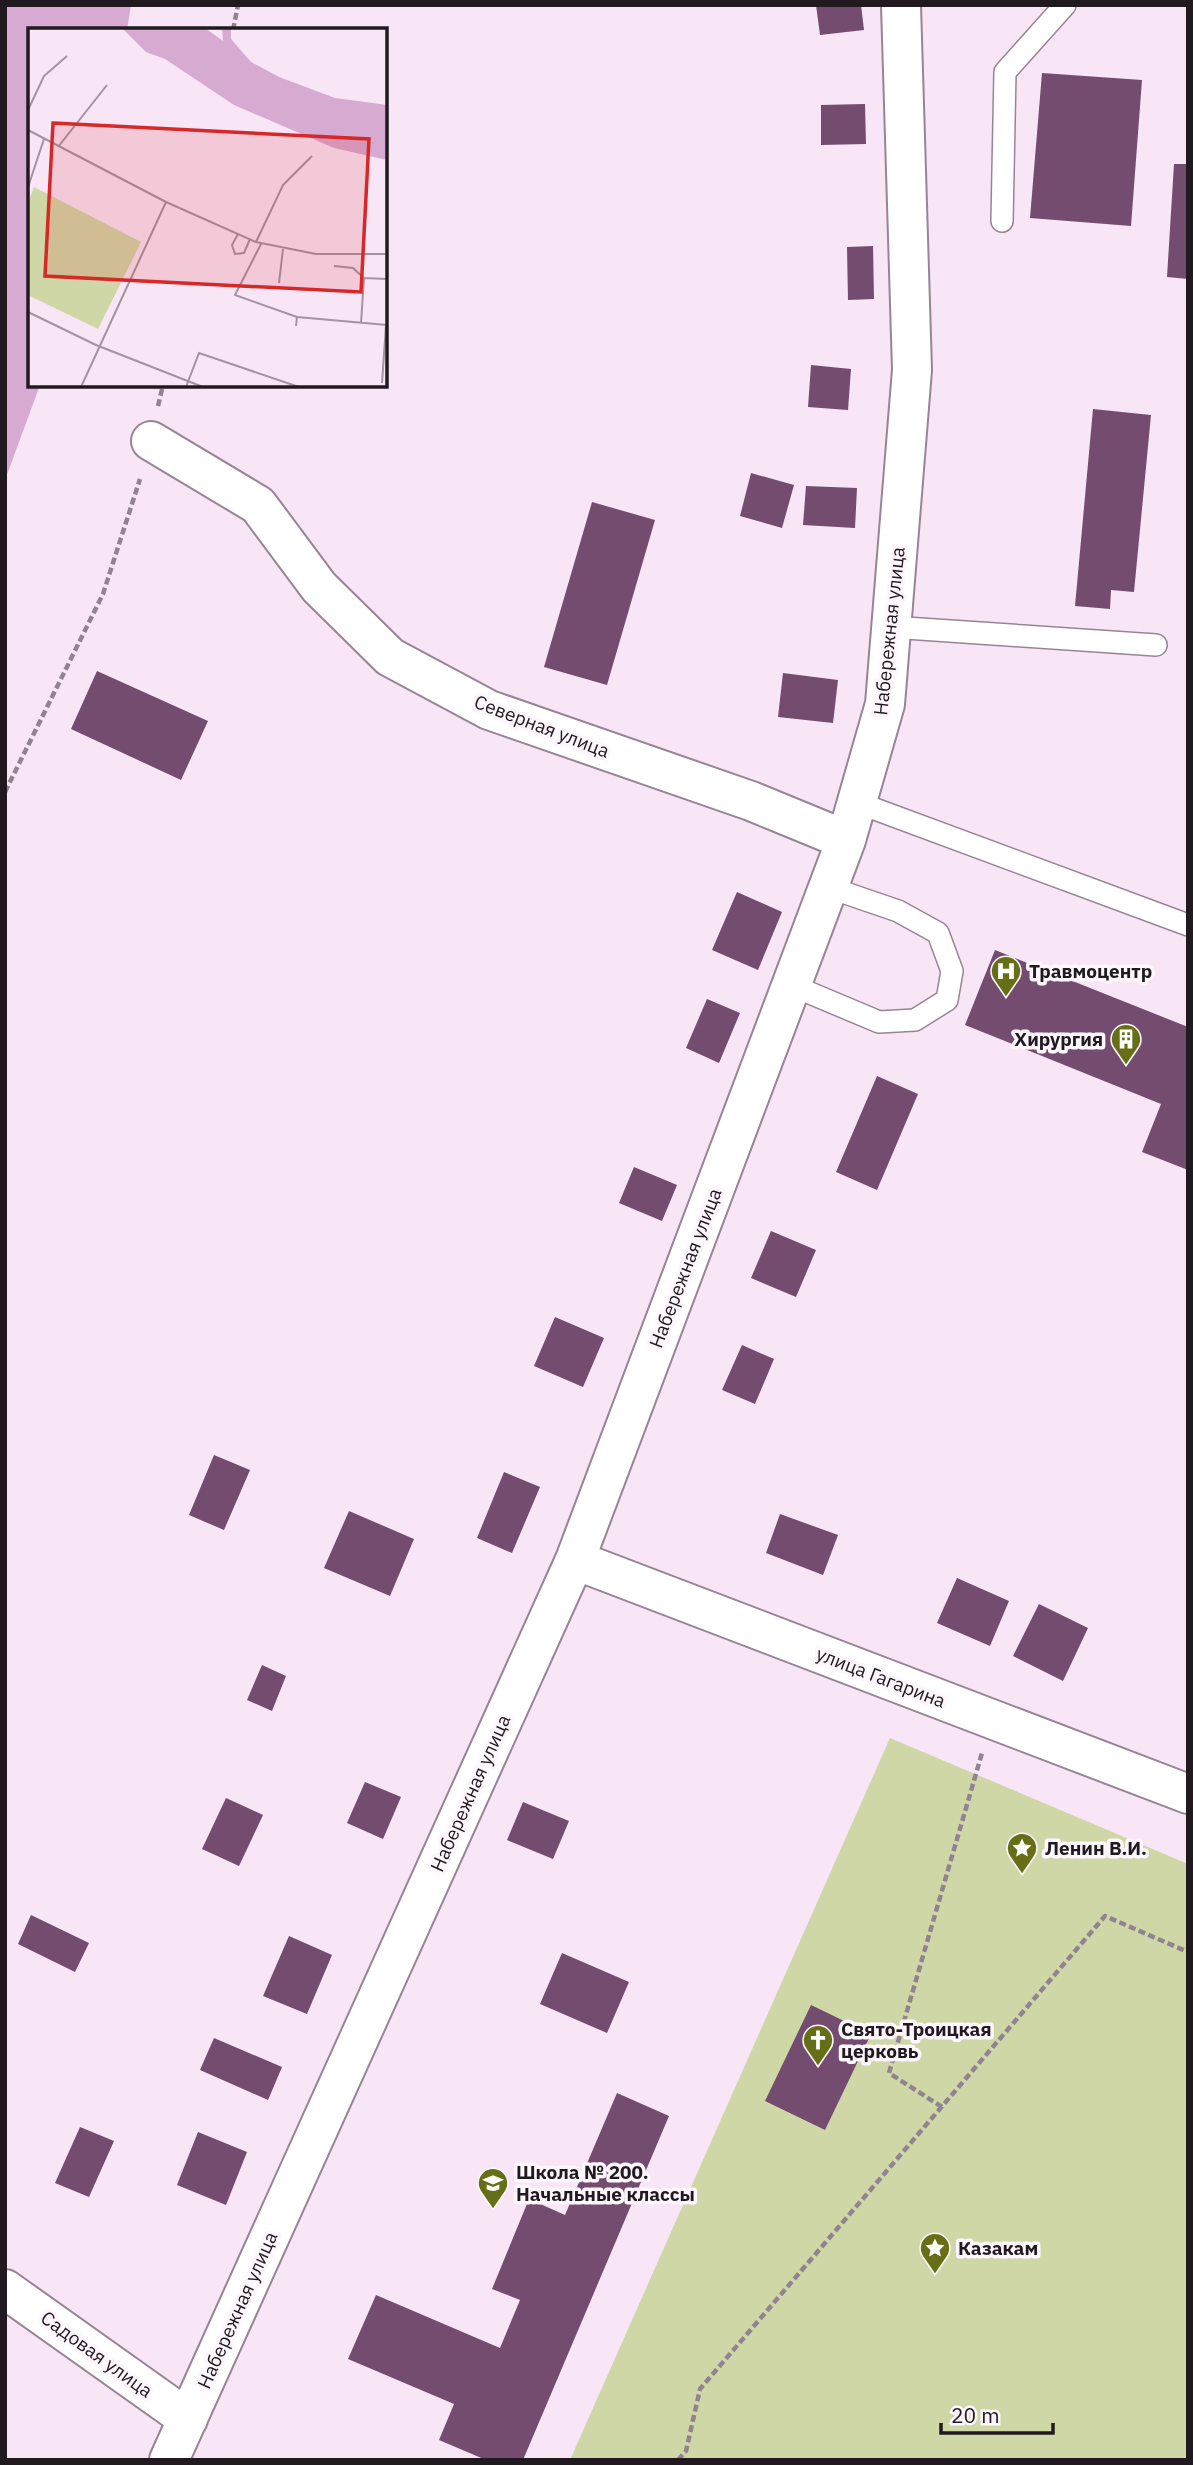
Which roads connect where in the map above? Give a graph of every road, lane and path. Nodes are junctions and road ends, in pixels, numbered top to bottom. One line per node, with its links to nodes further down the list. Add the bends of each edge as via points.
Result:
1 (238, 5): 4 (path)
2 (901, 5): 8 (street, Набережная улица, via 912,370)
3 (1065, 5): 5 (lane, via 1005,72)
4 (233, 28)
5 (1002, 221)
6 (163, 387): 7 (path)
7 (151, 441): 10 (path, via 103,594); 12 (street, Северная улица, via 257,505 319,587 390,657 489,710)
8 (891, 627): 9 (lane); 11 (street, Набережная улица, via 885,704)
9 (1156, 645)
10 (5, 792)
11 (856, 802): 12 (street, Набережная улица); 14 (lane)
12 (846, 839): 13 (street, Набережная улица)
13 (828, 887): 15 (street, Набережная улица); 15 (lane, via 898,911 938,933 952,971 947,1000 915,1020 878,1022)
14 (1188, 925)
15 (791, 985): 16 (street, Набережная улица)
16 (575, 1560): 17 (street, улица Гагарина); 22 (street, Набережная улица)
17 (992, 1719): 18 (street, улица Гагарина); 20 (path, via 889,2073)
18 (1188, 1794)
19 (1188, 1952): 20 (path, via 1105,1916)
20 (942, 2107): 24 (path, via 700,2389 686,2451)
21 (5, 2289): 22 (street, Садовая улица)
22 (188, 2419): 23 (street, Набережная улица)
23 (169, 2460)
24 (678, 2460)

